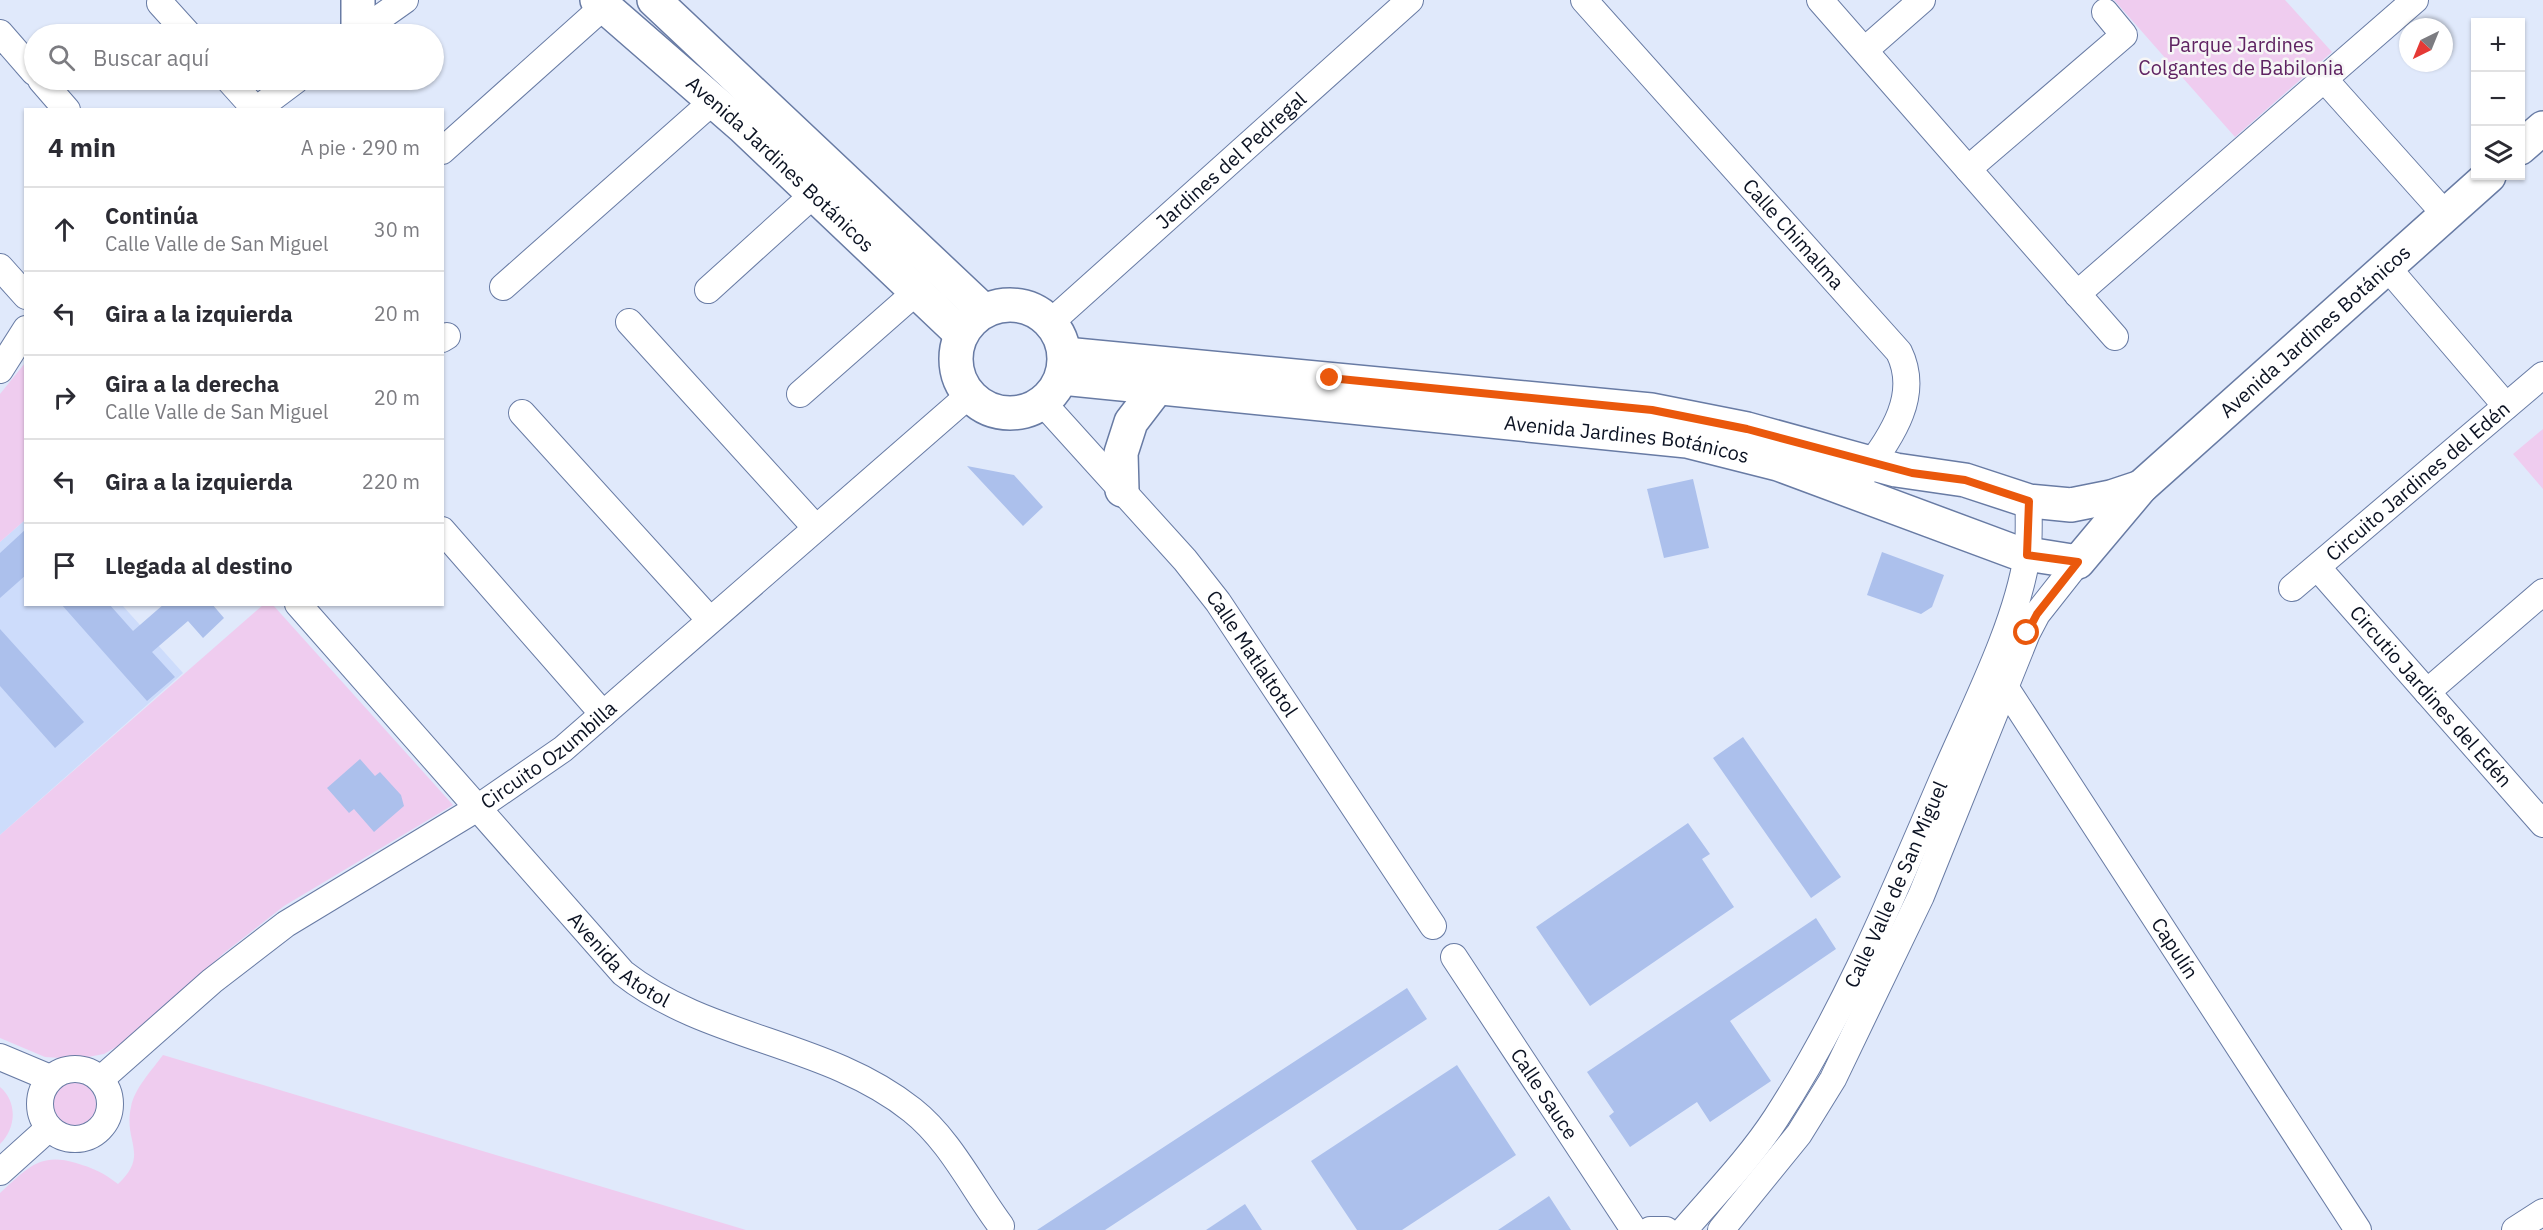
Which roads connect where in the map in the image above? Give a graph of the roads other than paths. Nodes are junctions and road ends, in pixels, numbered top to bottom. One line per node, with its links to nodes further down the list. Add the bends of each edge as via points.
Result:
1 (358, 0): 13 (street)
2 (405, 0): 14 (street)
3 (654, 0): 40 (street, Avenida Jardines Botánicos)
4 (1410, 0): 42 (street, Jardines del Pedregal)
5 (1584, 0): 54 (street, Calle Chimalma, via 1899,351 1907,382 1903,406)
6 (1820, 0): 16 (street)
7 (1922, 0): 16 (street)
8 (2415, 0): 18 (street)
9 (160, 3): 12 (street)
10 (600, 3): 22 (street, Avenida Jardines Botánicos); 28 (street)
11 (2105, 12): 29 (street, via 2124,35)
12 (179, 24)
13 (357, 24)
14 (371, 24)
15 (0, 33): 17 (street)
16 (1864, 50): 29 (street)
17 (24, 61)
18 (2325, 80): 32 (street); 39 (street)
19 (50, 90): 23 (street)
20 (238, 90): 24 (street)
21 (283, 90): 25 (street)
22 (712, 102): 31 (street, Avenida Jardines Botánicos); 35 (street)
23 (65, 108)
24 (254, 108)
25 (259, 108)
26 (2543, 128): 27 (street)
27 (2525, 144)
28 (444, 149)
29 (1968, 169): 39 (street)
30 (2484, 180): 32 (street, Avenida Jardines Botánicos)
31 (813, 195): 36 (street); 37 (street, Avenida Jardines Botánicos)
32 (2445, 213): 34 (street, Avenida Jardines Botánicos)
33 (0, 267): 38 (street)
34 (2387, 267): 52 (street); 56 (street, Avenida Jardines Botánicos)
35 (503, 287)
36 (708, 290)
37 (916, 292): 44 (street, Avenida Jardines Botánicos); 50 (street)
38 (24, 294)
39 (2077, 294): 45 (street)
40 (983, 310): 42 (street, via 1006,303 1023,306); 44 (street)
41 (629, 322): 61 (street)
42 (1051, 322): 48 (street, via 1060,337)
43 (24, 332): 46 (street)
44 (960, 333): 51 (street, via 954,366)
45 (2115, 337)
46 (0, 370)
47 (2543, 375): 52 (street, Circuito Jardines del Edén)
48 (1057, 378): 49 (street, Avenida Jardines Botánicos); 51 (street, via 1018,414 991,411); 54 (street, Avenida Jardines Botánicos, via 1652,410 1747,429); 57 (street, Calle Matlaltotol)
49 (1157, 388): 57 (street, via 1131,422 1120,453); 58 (street, Avenida Jardines Botánicos, via 1687,441 1751,456)
50 (800, 394)
51 (968, 396): 61 (street, Circuito Ozumbilla)
52 (2506, 406): 65 (street, Circuito Jardines del Edén)
53 (522, 413): 69 (street)
54 (1872, 463): 55 (street, Avenida Jardines Botánicos); 58 (street, Calle Chimalma)
55 (1925, 475): 59 (street, Avenida Jardines Botánicos, via 1965,480); 60 (street)
56 (2141, 488): 59 (street, Avenida Jardines Botánicos, via 2071,506); 64 (street, Avenida Jardines Botánicos)
57 (1122, 490): 76 (street, Calle Matlaltotol, via 1218,602)
58 (1853, 490): 60 (street, Avenida Jardines Botánicos)
59 (2029, 501): 63 (street, Calle Valle de San Miguel)
60 (1904, 510): 63 (street, Avenida Jardines Botánicos)
61 (816, 528): 69 (street, Circuito Ozumbilla)
62 (444, 532): 73 (street)
63 (2027, 555): 64 (street, Avenida Jardines Botánicos); 70 (street, Calle Valle de San Miguel, via 2014,605)
64 (2078, 562): 71 (street, Calle Valle de San Miguel, via 2037,614)
65 (2318, 568): 66 (street, Circuito Jardines del Edén); 72 (street, Circutio Jardines del Edén)
66 (2292, 588)
67 (2543, 592): 72 (street)
68 (300, 606): 74 (street, Avenida Atotol)
69 (710, 620): 73 (street, Circuito Ozumbilla)
70 (1991, 666): 71 (street, Capulín); 88 (street, Calle Valle de San Miguel, via 1898,883 1809,1064 1775,1120)
71 (2006, 689): 89 (street, Calle Valle de San Miguel, via 1921,896 1833,1079 1799,1134); 90 (street, Capulín)
72 (2427, 692): 75 (street, Circutio Jardines del Edén)
73 (603, 714): 74 (street, Circuito Ozumbilla, via 563,749)
74 (477, 809): 80 (street, Circuito Ozumbilla, via 286,924 212,981); 84 (street, Avenida Atotol, via 623,973 640,987 688,1012 838,1067 897,1098 915,1112 953,1155)
75 (2540, 814)
76 (1433, 926)
77 (1454, 957): 85 (street, Calle Sauce)
78 (0, 1058): 79 (street)
79 (50, 1078): 80 (street, via 62,1070 76,1068); 81 (street, via 39,1103)
80 (101, 1079): 81 (street, via 111,1105 99,1130 74,1140 60,1137)
81 (49, 1128): 82 (street)
82 (0, 1172)
83 (2543, 1212): 91 (street)
84 (1001, 1226)
85 (1634, 1230)
86 (1650, 1230): 87 (street)
87 (1666, 1230)
88 (1684, 1230)
89 (1721, 1230)
90 (2358, 1230)
91 (2516, 1230)

